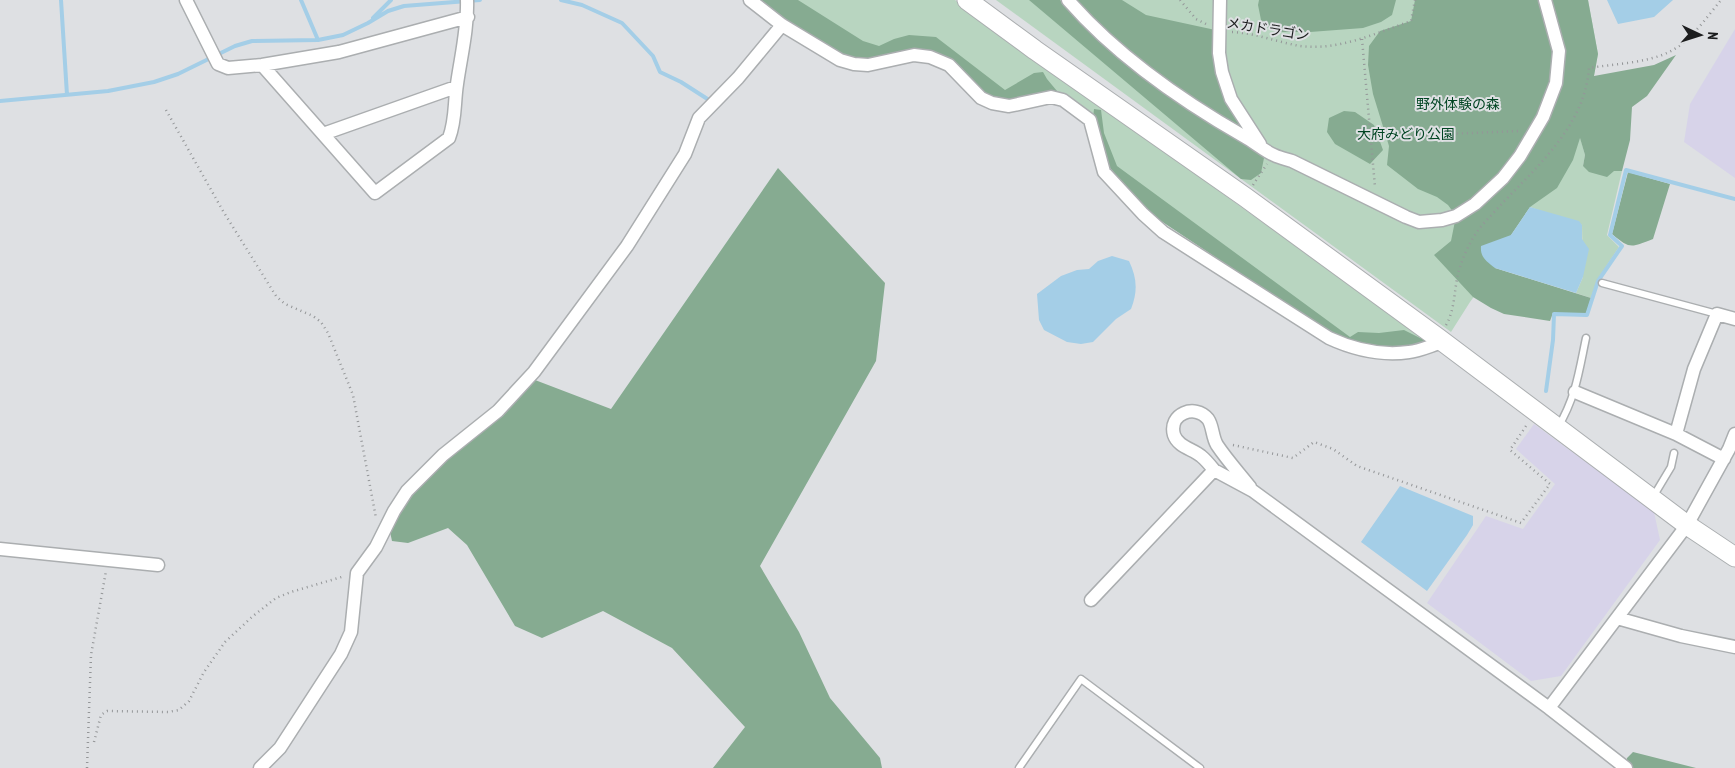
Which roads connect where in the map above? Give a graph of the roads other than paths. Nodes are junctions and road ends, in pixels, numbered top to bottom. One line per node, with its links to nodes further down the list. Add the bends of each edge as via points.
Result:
1 (186, 0): 9 (street, via 218,64 228,68)
2 (750, 0): 8 (street)
3 (967, 0): 17 (street)
4 (1068, 0): 12 (street, via 1127,58 1222,124)
5 (1220, 0): 12 (street, via 1222,72 1231,99)
6 (1545, 0): 12 (street, via 1559,51 1556,83 1536,130 1503,178 1456,216 1419,222 1273,155)
7 (467, 8): 9 (street, via 339,52); 10 (street)
8 (782, 25): 17 (street, via 840,60 854,64 868,65 914,55 930,57 949,65 981,98 992,103 1009,106 1051,97 1063,100 1090,120 1104,172 1163,232 1328,338 1350,348 1387,354 1411,352); 35 (street, via 699,118 685,154 627,246 534,372 498,411 442,454 407,490 376,547 356,573 351,632 341,654 280,748)
9 (262, 65): 11 (street)
10 (456, 87): 11 (street); 11 (street, via 454,125 449,138 375,193)
11 (323, 134)
12 (1261, 146)
13 (1602, 283): 14 (lane)
14 (1717, 314): 15 (street); 20 (street, via 1694,369)
15 (1735, 319)
16 (1586, 338): 18 (lane)
17 (1440, 340): 19 (street)
18 (1575, 392): 19 (lane); 20 (street)
19 (1558, 428): 26 (street)
20 (1676, 434): 23 (street)
21 (1735, 434): 23 (street)
22 (1674, 453): 26 (lane, via 1671,466)
23 (1729, 453): 27 (street)
24 (1214, 470): 25 (street); 25 (street, via 1200,455 1178,442 1174,424 1180,414 1198,412 1208,420 1216,443); 31 (street)
25 (1253, 491): 34 (street)
26 (1652, 498): 27 (street)
27 (1687, 525): 29 (street); 32 (street)
28 (0, 549): 30 (street)
29 (1735, 557)
30 (158, 565)
31 (1091, 600)
32 (1617, 618): 33 (street); 34 (street)
33 (1735, 647)
34 (1549, 708): 38 (street)
35 (260, 768)
36 (1019, 768): 37 (lane, via 1081,679)
37 (1200, 768)
38 (1626, 768)

